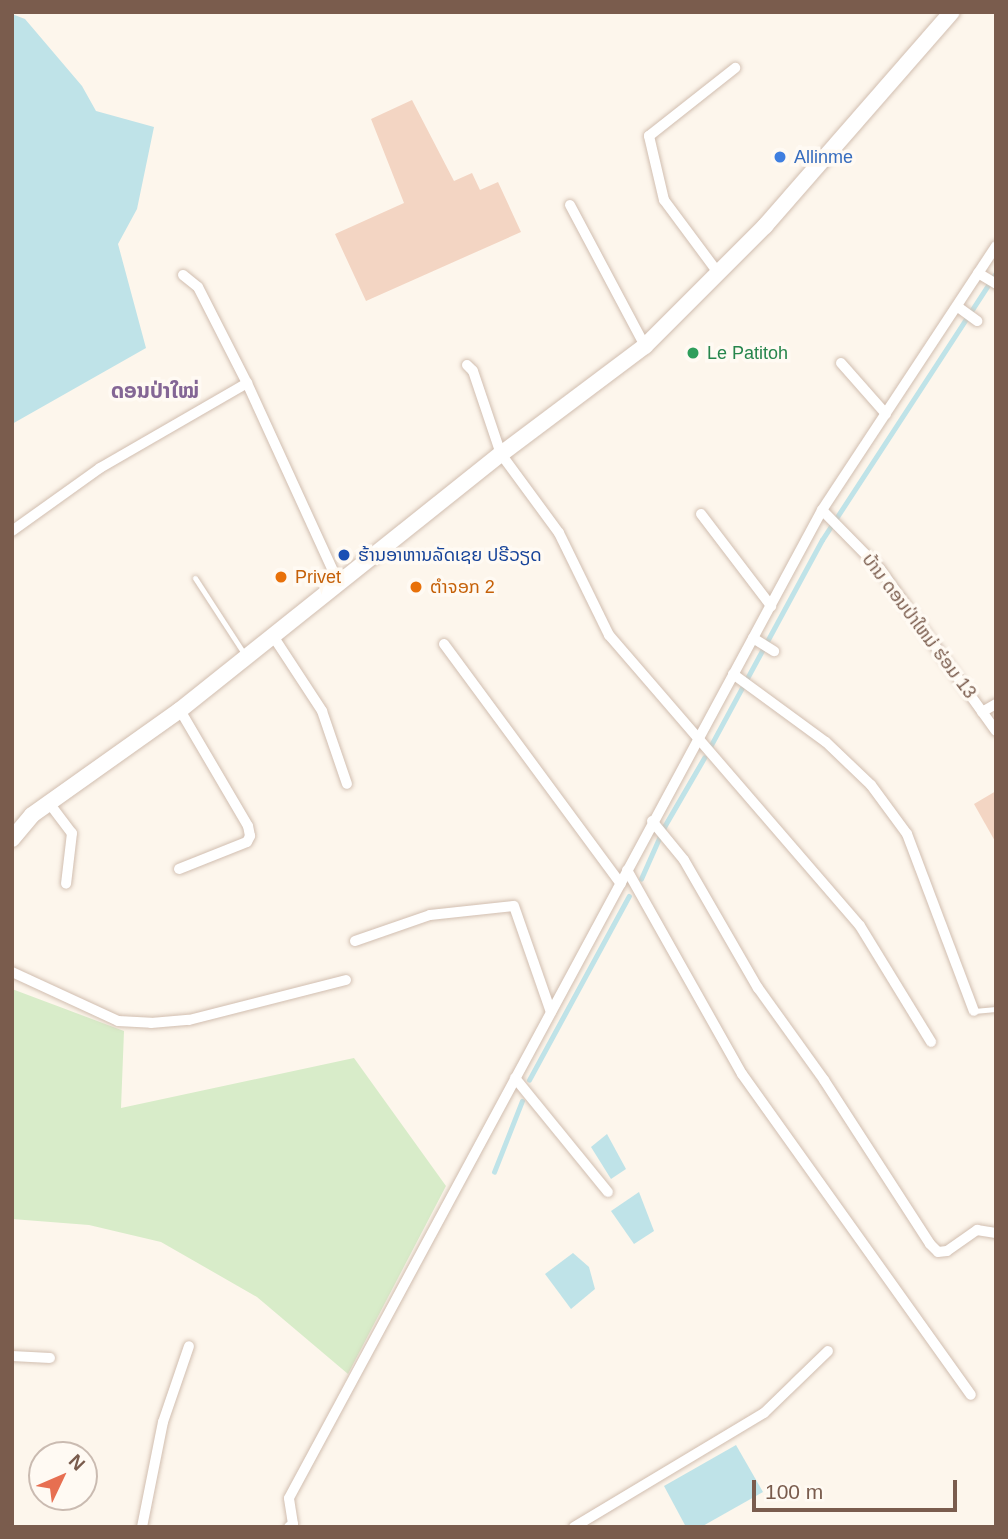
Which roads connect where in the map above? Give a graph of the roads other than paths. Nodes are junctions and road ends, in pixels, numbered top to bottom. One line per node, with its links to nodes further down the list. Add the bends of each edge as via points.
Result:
1 (952, 12): 5 (street)
2 (735, 68): 5 (street, via 649,136 664,200)
3 (570, 205): 11 (street)
4 (996, 246): 6 (street)
5 (719, 274): 11 (street)
6 (981, 274): 8 (street); 9 (street)
7 (183, 275): 14 (street, via 198,287)
8 (995, 283)
9 (961, 309): 10 (street); 15 (street)
10 (976, 320)
11 (645, 346): 16 (street)
12 (841, 363): 15 (street)
13 (467, 365): 16 (street)
14 (247, 383): 19 (street, via 100,468); 21 (street)
15 (886, 414): 18 (street)
16 (501, 454): 21 (street); 31 (street, via 559,533 609,635)
17 (701, 514): 22 (street)
18 (829, 517): 22 (street); 29 (street, ບ້ານ ດອນປ່າໃຫມ່ ຮ່ອມ 13, via 900,594)
19 (12, 531)
20 (195, 578): 25 (lane)
21 (339, 584): 23 (street)
22 (771, 606): 26 (street, via 764,645)
23 (273, 636): 25 (street); 32 (street, via 321,711)
24 (444, 644): 39 (street)
25 (247, 657): 28 (street)
26 (736, 676): 31 (street); 44 (street, via 826,742 872,785 907,834)
27 (996, 704): 29 (street)
28 (180, 710): 33 (street); 36 (street, via 250,836 247,842)
29 (982, 712): 30 (street, ບ້ານ ດອນປ່າໃຫມ່ ຮ່ອມ 13)
30 (996, 732)
31 (696, 738): 34 (street); 46 (street, via 860,926)
32 (347, 784)
33 (49, 803): 35 (street); 38 (street, via 72,833)
34 (655, 825): 37 (street); 49 (street, via 930,1244 938,1252 947,1251 977,1230)
35 (12, 839)
36 (179, 869)
37 (627, 870): 39 (street); 54 (street, via 742,1074)
38 (66, 884)
39 (621, 884): 45 (street)
40 (355, 941): 45 (street, via 430,915 514,906)
41 (12, 972): 42 (street, via 118,1021 150,1023 189,1020)
42 (346, 981)
43 (996, 1009): 44 (lane)
44 (974, 1011)
45 (551, 1012): 47 (street)
46 (931, 1042)
47 (515, 1079): 48 (street); 55 (street, via 289,1498)
48 (608, 1192)
49 (996, 1233)
50 (189, 1346): 56 (street, via 163,1423)
51 (828, 1352): 57 (street, via 764,1413)
52 (12, 1356): 53 (street)
53 (50, 1358)
54 (971, 1395)
55 (292, 1526)
56 (142, 1527)
57 (574, 1527)

